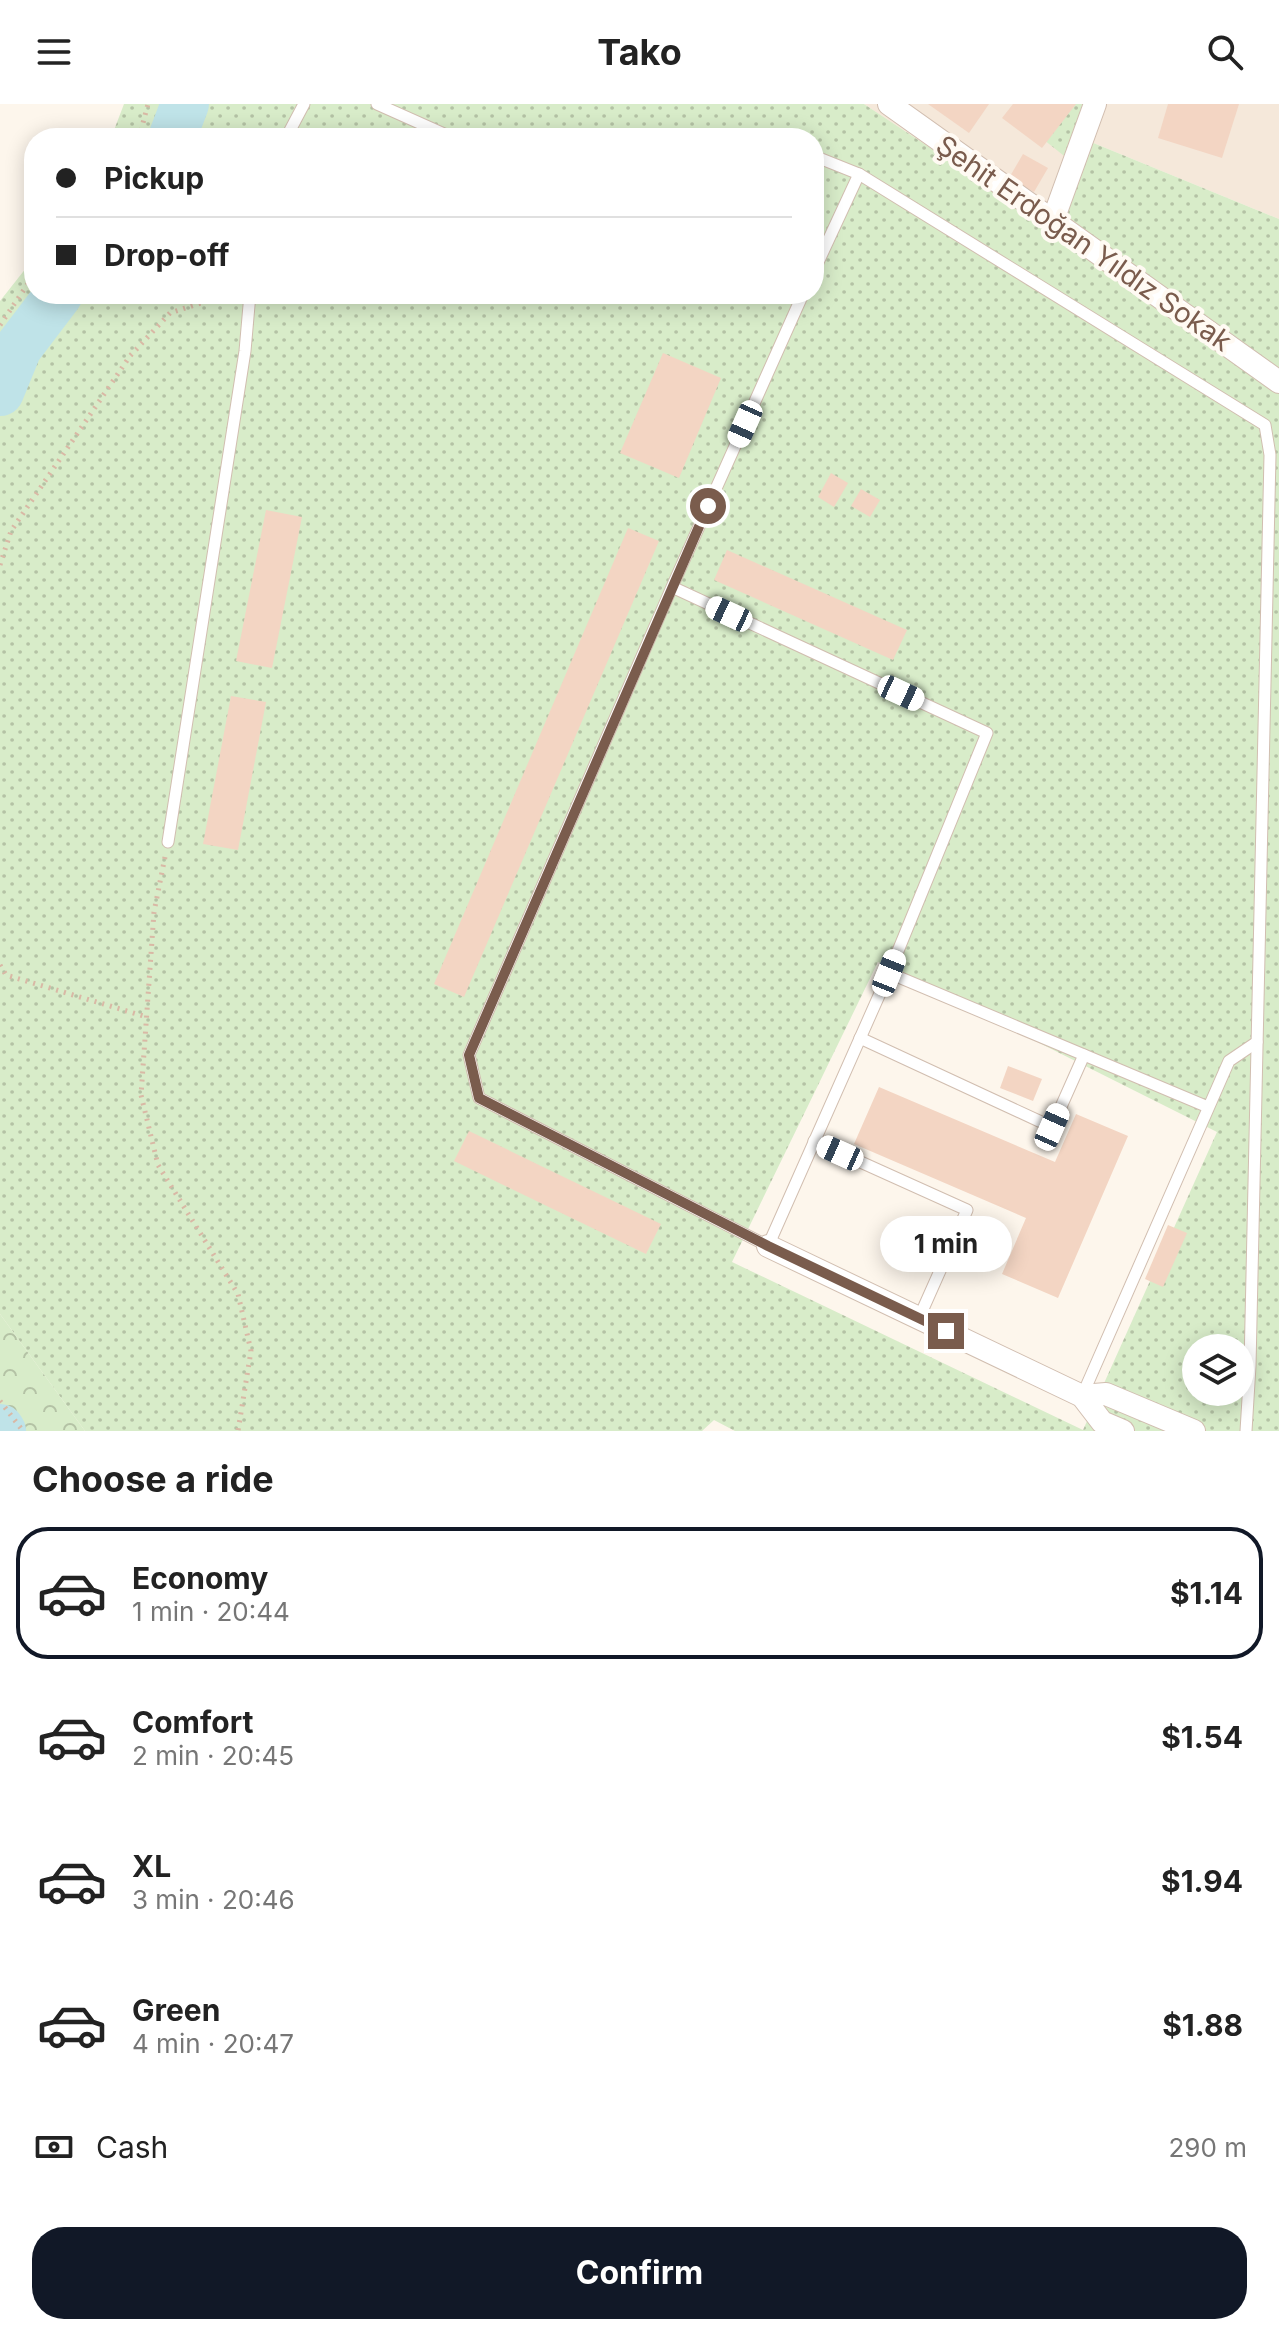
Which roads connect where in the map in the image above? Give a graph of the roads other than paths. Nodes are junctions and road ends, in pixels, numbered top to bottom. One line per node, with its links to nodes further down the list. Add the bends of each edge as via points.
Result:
1 (304, 104): 5 (lane)
2 (377, 104): 6 (lane)
3 (1095, 104): 9 (street)
4 (895, 106): 9 (street, Şehit Erdoğan Yıldız Sokak)
5 (291, 128)
6 (431, 128)
7 (824, 160): 8 (lane)
8 (859, 174): 10 (lane); 18 (lane, via 1265,425 1270,455)
9 (1053, 220): 13 (street, Şehit Erdoğan Yıldız Sokak)
10 (824, 249)
11 (249, 304): 15 (lane)
12 (799, 304): 14 (lane)
13 (1279, 382)
14 (672, 587): 16 (lane, via 987,733); 22 (lane, via 469,1055 479,1098)
15 (168, 842)
16 (889, 973): 17 (lane); 19 (lane)
17 (860, 1038): 19 (lane, via 1052,1127); 21 (lane)
18 (1257, 1042): 20 (lane, via 1229,1061); 27 (lane)
19 (1084, 1055): 20 (lane)
20 (1208, 1107): 24 (lane)
21 (814, 1141): 22 (lane); 23 (lane, via 967,1210)
22 (768, 1246): 23 (street)
23 (919, 1318): 24 (street)
24 (1082, 1396): 25 (street, via 1102,1422); 26 (street, via 1106,1394)
25 (1123, 1431)
26 (1194, 1431)
27 (1246, 1431)

